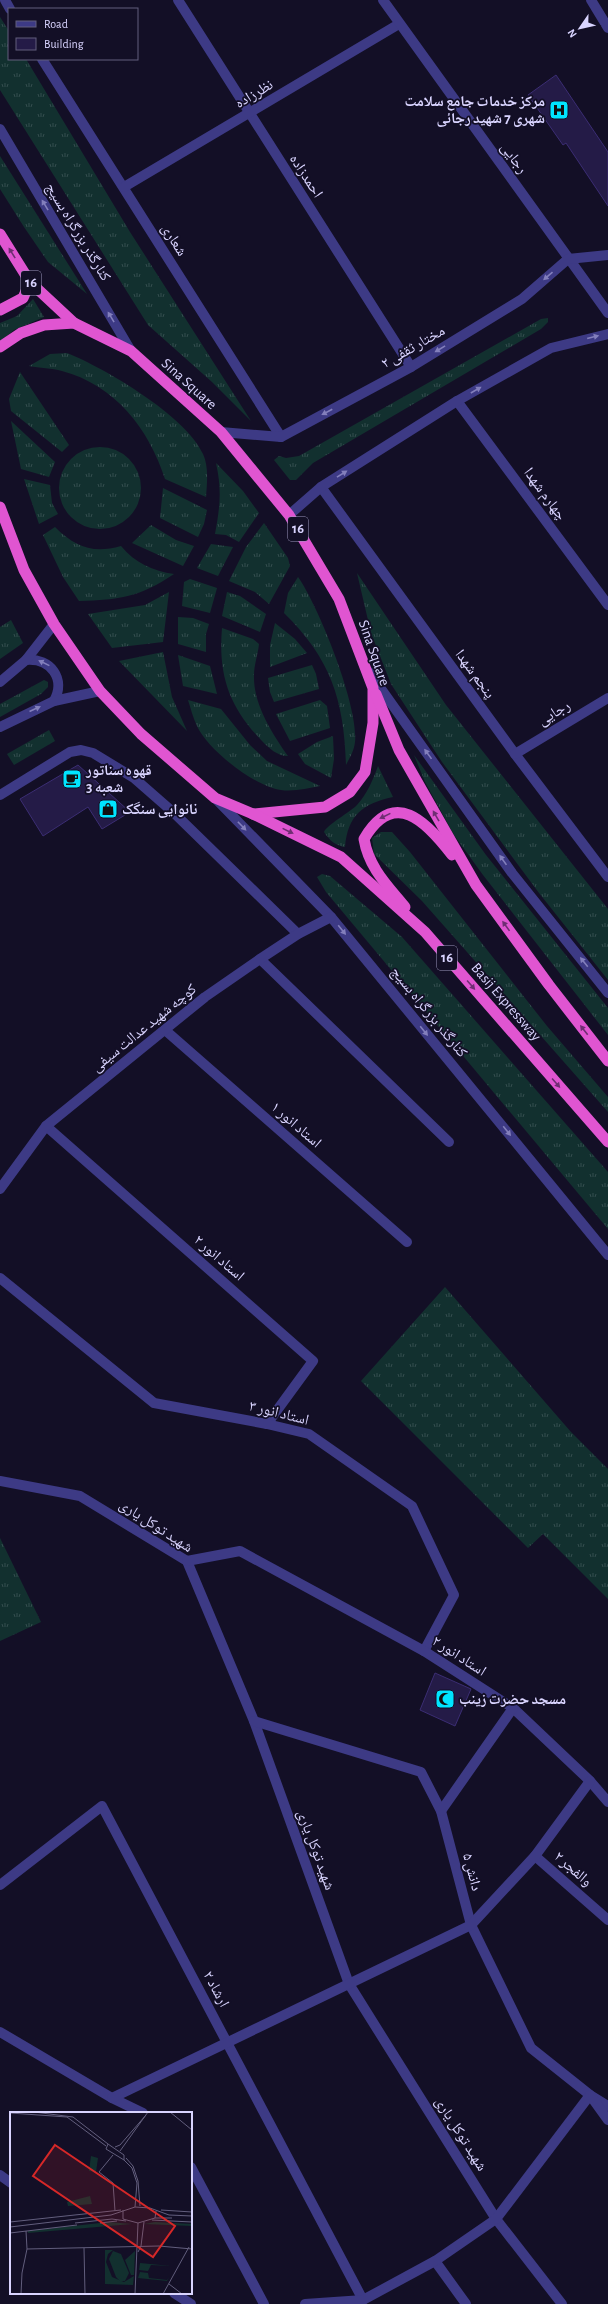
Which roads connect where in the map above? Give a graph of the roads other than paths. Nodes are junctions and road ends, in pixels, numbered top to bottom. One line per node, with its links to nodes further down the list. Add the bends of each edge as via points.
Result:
1 (178, 0): 7 (street, احمدزاده)
2 (383, 0): 4 (street, رجایی)
3 (591, 0): 5 (street)
4 (399, 24): 7 (street, نظرزاده); 12 (street, رجایی)
5 (608, 28)
6 (43, 60): 9 (street, شعاری)
7 (250, 114): 9 (street, نظرزاده); 20 (street, احمدزاده)
8 (0, 129): 19 (street, کنارگذر بزرگراه بسیج, one-way to 8)
9 (124, 188): 23 (street, شعاری)
10 (0, 234): 13 (highway, 16, one-way to 10)
11 (608, 255): 12 (street)
12 (568, 259): 15 (street, رجایی); 20 (street, مختار ثقفی ۲, one-way to 20, via 522,299)
13 (30, 282): 14 (highway, via 23,298); 16 (highway, 16)
14 (0, 310)
15 (608, 313)
16 (74, 323): 18 (highway, Sina Square / 16, via 44,325 21,333); 19 (highway, Sina Square / 16)
17 (608, 334): 21 (street, one-way to 17, via 552,348)
18 (0, 347)
19 (131, 351): 22 (highway, Sina Square / 16)
20 (411, 367): 23 (street, مختار ثقفی ۲, one-way to 23)
21 (457, 401): 24 (street, one-way to 21); 27 (street, چهارم شهدا)
22 (221, 432): 23 (street); 26 (highway, Sina Square / 16)
23 (280, 437)
24 (321, 487): 26 (street); 37 (street, پنجم شهدا)
25 (0, 507): 28 (highway, Sina Square / 16, via 24,570)
26 (289, 515): 30 (highway, Sina Square / 16, via 340,599)
27 (608, 605)
28 (54, 624): 29 (street); 33 (highway, Sina Square / 16)
29 (26, 660): 31 (street); 35 (street, one-way to 29, via 59,687 55,672 40,660)
30 (365, 665): 32 (highway, Sina Square / 16); 47 (street, one-way to 30, via 512,873)
31 (0, 682)
32 (373, 688): 40 (highway, Sina Square / 16, via 370,749 365,772 350,792 325,807); 42 (highway, 16, one-way to 32, via 399,750)
33 (100, 691): 35 (street); 39 (highway, Sina Square / 16, via 141,734)
34 (608, 698): 37 (street, رجایی)
35 (54, 701): 36 (street, one-way to 35)
36 (0, 727)
37 (514, 754): 41 (street, پنجم شهدا)
38 (0, 795): 45 (street, via 70,752 81,750 93,753 134,778 174,813)
39 (215, 798): 40 (highway, Sina Square / 16); 43 (street, کنارگذر بزرگراه بسیج, one-way to 43)
40 (253, 814): 44 (highway, Basij Expressway / 16, one-way to 44, via 341,857)
41 (608, 877)
42 (476, 885): 44 (highway, one-way to 44, via 439,839 418,818 404,812 392,812 380,818 364,839 367,856); 49 (highway, 16, one-way to 42)
43 (331, 917): 45 (street, کوچه شهید عدالت سیفی); 55 (street, کنارگذر بزرگراه بسیج, one-way to 55)
44 (425, 932): 52 (highway, Basij Expressway / 16, one-way to 52)
45 (298, 934): 46 (street, کوچه شهید عدالت سیفی)
46 (260, 958): 48 (street, کوچه شهید عدالت سیفی, via 205,997); 51 (street)
47 (608, 993)
48 (165, 1030): 50 (street, کوچه شهید عدالت سیفی); 54 (street, استاد انور ۱)
49 (608, 1060)
50 (46, 1126): 53 (street, کوچه شهید عدالت سیفی); 57 (street, استاد انور ۲, via 313,1361)
51 (449, 1142)
52 (608, 1142)
53 (0, 1189)
54 (407, 1242)
55 (608, 1255)
56 (0, 1278): 57 (street, استاد انور ۳, via 154,1402)
57 (267, 1424): 60 (street, استاد انور ۳, via 309,1434 412,1506 454,1595)
58 (0, 1481): 59 (street, شهید توکل یاری, via 80,1496)
59 (187, 1561): 60 (street, استاد انور ۲, via 240,1551); 62 (street, شهید توکل یاری)
60 (424, 1651): 61 (street, استاد انور ۲)
61 (513, 1708): 63 (street, استاد انور ۲); 65 (street)
62 (254, 1721): 65 (street, دانش ۵, via 420,1772); 70 (street, شهید توکل یاری)
63 (590, 1781): 64 (street); 66 (street)
64 (608, 1802)
65 (441, 1811): 69 (street, دانش ۵)
66 (535, 1856): 68 (street, والفجر ۲); 69 (street)
67 (0, 1884): 72 (street, ارشاد ۲, via 102,1806)
68 (608, 1920)
69 (471, 1925): 70 (street); 73 (street, دانش ۵, via 531,2048)
70 (349, 1984): 72 (street); 81 (street, شهید توکل یاری)
71 (0, 2032): 74 (street)
72 (228, 2043): 74 (street); 84 (street, ارشاد ۲)
73 (590, 2095): 75 (street, دانش ۵); 77 (street); 81 (street)
74 (112, 2098): 76 (street)
75 (608, 2106)
76 (141, 2112)
77 (608, 2120)
78 (192, 2169): 86 (street)
79 (0, 2175): 80 (street)
80 (10, 2182)
81 (496, 2219): 82 (street); 89 (street, شهید توکل یاری)
82 (435, 2261): 84 (street); 88 (street)
83 (176, 2294): 85 (street)
84 (363, 2300): 87 (street)
85 (191, 2304)
86 (264, 2304)
87 (305, 2304)
88 (466, 2304)
89 (562, 2304)

